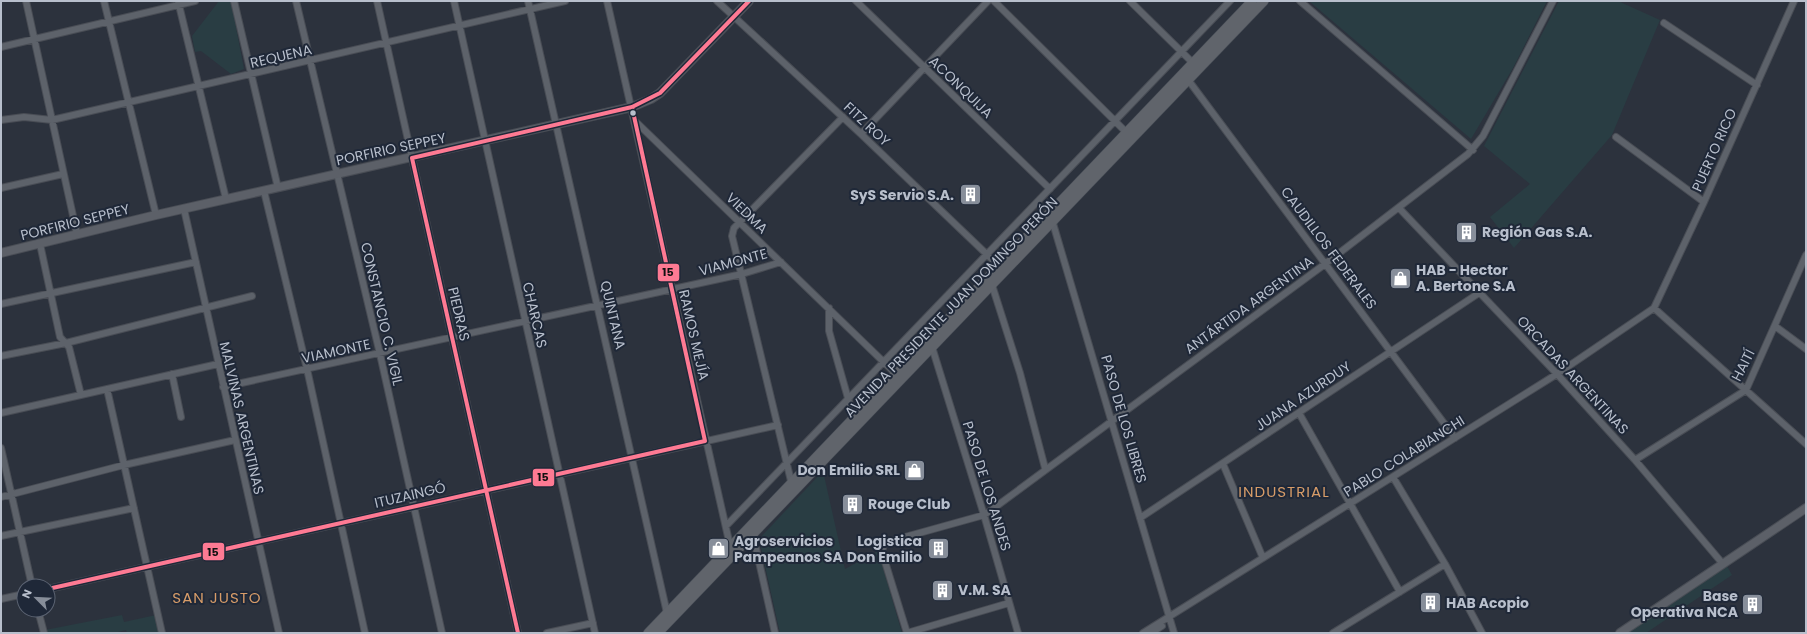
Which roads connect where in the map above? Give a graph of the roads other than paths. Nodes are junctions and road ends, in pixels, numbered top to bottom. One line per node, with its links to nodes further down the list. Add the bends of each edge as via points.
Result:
1 (26, 1): 29 (street)
2 (104, 1): 26 (street)
3 (195, 1): 23 (street)
4 (234, 1): 36 (street)
5 (296, 1): 33 (street, CONSTANCIO C. VIGIL)
6 (377, 1): 30 (street, PIEDRAS)
7 (454, 1): 28 (street, CHARCAS)
8 (528, 1): 24 (street, QUINTANA)
9 (564, 1): 24 (street, REQUENA)
10 (607, 1): 41 (street, RAMOS MEJÍA)
11 (717, 1): 25 (street, FITZ ROY)
12 (749, 1): 25 (main road, PORFIRIO SEPPEY)
13 (856, 1): 35 (street, ACONQUIJA)
14 (988, 1): 35 (street)
15 (994, 1): 46 (street)
16 (1130, 1): 32 (street)
17 (1230, 1): 32 (street, AVENIDA PRESIDENTE JUAN DOMINGO PERÓN)
18 (1252, 1): 34 (main road, AVENIDA PRESIDENTE JUAN DOMINGO PERÓN)
19 (1264, 1): 37 (main road, AVENIDA PRESIDENTE JUAN DOMINGO PERÓN)
20 (1300, 1): 52 (street)
21 (1553, 1): 52 (street, ANTÁRTIDA ARGENTINA, via 1483,136)
22 (1794, 1): 38 (street, PUERTO RICO)
23 (179, 3): 26 (street); 39 (street)
24 (530, 8): 28 (street, REQUENA); 47 (street, QUINTANA)
25 (734, 18): 41 (main road, PORFIRIO SEPPEY, via 660,93); 42 (street, FITZ ROY)
26 (109, 22): 29 (street); 40 (street)
27 (1664, 23): 38 (street)
28 (460, 26): 30 (street, REQUENA); 51 (street, CHARCAS)
29 (35, 39): 31 (street); 44 (street)
30 (386, 43): 33 (street, REQUENA); 53 (street, PIEDRAS)
31 (1, 47)
32 (1181, 52): 34 (street); 46 (street, AVENIDA PRESIDENTE JUAN DOMINGO PERÓN)
33 (311, 61): 36 (street, REQUENA); 55 (street, CONSTANCIO C. VIGIL)
34 (1193, 63): 37 (main road, AVENIDA PRESIDENTE JUAN DOMINGO PERÓN)
35 (924, 68): 49 (street); 58 (street, ACONQUIJA)
36 (252, 75): 39 (street, REQUENA); 57 (street)
37 (1186, 76): 48 (main road, AVENIDA PRESIDENTE JUAN DOMINGO PERÓN); 67 (main road, AVENIDA PRESIDENTE JUAN DOMINGO PERÓN); 75 (street, CAUDILLOS FEDERALES)
38 (1757, 85): 61 (street, PUERTO RICO)
39 (199, 87): 40 (street, REQUENA); 60 (street)
40 (128, 103): 44 (street, REQUENA); 65 (street)
41 (632, 107): 45 (street, RAMOS MEJÍA); 47 (main road, PORFIRIO SEPPEY)
42 (843, 117): 49 (street, FITZ ROY); 66 (street)
43 (1, 120): 44 (street, REQUENA, via 24,117)
44 (52, 120): 54 (street)
45 (634, 120): 66 (street, VIEDMA); 80 (street, RAMOS MEJÍA)
46 (1115, 121): 48 (street); 58 (street, AVENIDA PRESIDENTE JUAN DOMINGO PERÓN)
47 (557, 125): 51 (main road, PORFIRIO SEPPEY); 85 (street, QUINTANA)
48 (1126, 132): 64 (main road, AVENIDA PRESIDENTE JUAN DOMINGO PERÓN)
49 (860, 134): 71 (street, FITZ ROY)
50 (1616, 137): 61 (street)
51 (485, 142): 53 (main road, PORFIRIO SEPPEY); 89 (street, CHARCAS)
52 (1473, 150): 62 (street, ANTÁRTIDA ARGENTINA)
53 (412, 158): 55 (main road, PORFIRIO SEPPEY); 91 (street, PIEDRAS)
54 (63, 174): 56 (street); 68 (street)
55 (336, 174): 57 (main road, PORFIRIO SEPPEY); 96 (street, CONSTANCIO C. VIGIL)
56 (1, 188)
57 (278, 188): 59 (main road, PORFIRIO SEPPEY)
58 (1050, 189): 71 (street, AVENIDA PRESIDENTE JUAN DOMINGO PERÓN)
59 (264, 191): 60 (main road, PORFIRIO SEPPEY); 100 (street)
60 (226, 199): 63 (main road, PORFIRIO SEPPEY)
61 (1704, 202): 88 (street, PUERTO RICO)
62 (1399, 208): 75 (street, ANTÁRTIDA ARGENTINA); 82 (street, ORCADAS ARGENTINAS)
63 (184, 209): 65 (main road, PORFIRIO SEPPEY); 73 (street, MALVINAS ARGENTINAS)
64 (1049, 213): 67 (street, PASO DE LOS LIBRES); 76 (main road, AVENIDA PRESIDENTE JUAN DOMINGO PERÓN)
65 (156, 215): 68 (main road, PORFIRIO SEPPEY)
66 (740, 222): 74 (street, VIEDMA); 78 (street, via 734,228 732,236)
67 (1052, 222): 79 (main road, AVENIDA PRESIDENTE JUAN DOMINGO PERÓN); 113 (street, PASO DE LOS LIBRES)
68 (77, 234): 69 (main road, PORFIRIO SEPPEY)
69 (40, 244): 70 (main road, PORFIRIO SEPPEY); 81 (street)
70 (1, 253)
71 (987, 255): 76 (street, FITZ ROY); 98 (street, AVENIDA PRESIDENTE JUAN DOMINGO PERÓN)
72 (1806, 255): 77 (street, HAITÍ)
73 (196, 262): 81 (street); 86 (street, MALVINAS ARGENTINAS)
74 (780, 262): 78 (street, VIAMONTE); 87 (street, VIEDMA)
75 (1325, 264): 95 (street, CAUDILLOS FEDERALES); 113 (street, ANTÁRTIDA ARGENTINA)
76 (999, 266): 101 (main road, AVENIDA PRESIDENTE JUAN DOMINGO PERÓN)
77 (1803, 269): 90 (street, HAITÍ)
78 (742, 274): 80 (street, VIAMONTE); 114 (street)
79 (992, 285): 93 (main road, AVENIDA PRESIDENTE JUAN DOMINGO PERÓN); 125 (street, via 1020,373)
80 (671, 290): 85 (street, VIAMONTE); 117 (street, RAMOS MEJÍA)
81 (52, 293): 84 (street); 92 (street, via 60,337)
82 (1479, 293): 95 (street, JUANA AZURDUY); 103 (street, ORCADAS ARGENTINAS)
83 (252, 296): 86 (street)
84 (1, 304)
85 (598, 306): 89 (street, VIAMONTE); 120 (street, QUINTANA)
86 (205, 308): 92 (street); 99 (street, MALVINAS ARGENTINAS)
87 (829, 308): 98 (street, VIEDMA); 108 (street, via 829,331)
88 (1654, 308): 103 (street, PABLO COLABIANCHI); 106 (street)
89 (525, 322): 91 (street, VIAMONTE); 126 (street, CHARCAS)
90 (1775, 326): 94 (street); 106 (street, HAITÍ)
91 (452, 339): 96 (street, VIAMONTE); 129 (street, PIEDRAS)
92 (66, 343): 97 (street); 107 (street)
93 (932, 347): 136 (street, PASO DE LOS ANDES); 141 (main road, AVENIDA PRESIDENTE JUAN DOMINGO PERÓN)
94 (1806, 349)
95 (1392, 352): 110 (street, JUANA AZURDUY); 115 (street, CAUDILLOS FEDERALES)
96 (380, 354): 100 (street, VIAMONTE); 133 (street, CONSTANCIO C. VIGIL)
97 (1, 356)
98 (884, 362): 101 (street, VIEDMA); 108 (street, AVENIDA PRESIDENTE JUAN DOMINGO PERÓN)
99 (218, 364): 102 (street); 104 (street, MALVINAS ARGENTINAS)
100 (307, 369): 104 (street, VIAMONTE); 138 (street)
101 (895, 372): 111 (main road, AVENIDA PRESIDENTE JUAN DOMINGO PERÓN)
102 (172, 374): 105 (street); 112 (street)
103 (1557, 374): 115 (street, PABLO COLABIANCHI); 121 (street, ORCADAS ARGENTINAS)
104 (223, 388): 116 (street, MALVINAS ARGENTINAS)
105 (107, 389): 107 (street); 124 (street)
106 (1746, 390): 118 (street); 121 (street, HAITÍ)
107 (81, 395): 109 (street)
108 (848, 398): 111 (street); 122 (street, AVENIDA PRESIDENTE JUAN DOMINGO PERÓN)
109 (1, 413)
110 (1299, 413): 123 (street, JUANA AZURDUY); 132 (street)
111 (853, 416): 128 (main road, AVENIDA PRESIDENTE JUAN DOMINGO PERÓN)
112 (181, 417)
113 (1112, 419): 125 (street, ANTÁRTIDA ARGENTINA); 137 (street, PASO DE LOS LIBRES)
114 (778, 425): 117 (street, ITUZAINGÓ); 122 (street)
115 (1455, 438): 127 (street, PABLO COLABIANCHI)
116 (235, 440): 124 (street); 143 (street, MALVINAS ARGENTINAS)
117 (706, 441): 120 (street, ITUZAINGÓ); 139 (street, RAMOS MEJÍA)
118 (1806, 444)
119 (1, 448): 130 (street)
120 (633, 457): 126 (street, ITUZAINGÓ); 156 (street, QUINTANA)
121 (1635, 460): 148 (street, ORCADAS ARGENTINAS)
122 (787, 462): 128 (street); 139 (street, AVENIDA PRESIDENTE JUAN DOMINGO PERÓN)
123 (1223, 464): 137 (street, JUANA AZURDUY); 146 (street)
124 (124, 465): 130 (street); 134 (street)
125 (1045, 468): 136 (street, ANTÁRTIDA ARGENTINA)
126 (559, 474): 129 (street, ITUZAINGÓ); 159 (street, CHARCAS)
127 (1393, 477): 132 (street, PABLO COLABIANCHI); 147 (street)
128 (791, 481): 144 (main road, AVENIDA PRESIDENTE JUAN DOMINGO PERÓN)
129 (487, 490): 133 (street, ITUZAINGÓ); 166 (street, PIEDRAS)
130 (10, 495): 131 (street); 140 (street)
131 (1, 497)
132 (1350, 504): 146 (street, PABLO COLABIANCHI); 152 (street)
133 (414, 506): 138 (street, ITUZAINGÓ); 165 (street, CONSTANCIO C. VIGIL)
134 (134, 508): 140 (street); 149 (street)
135 (1806, 508): 148 (main road)
136 (984, 515): 155 (street, PASO DE LOS ANDES); 172 (street, ANTÁRTIDA ARGENTINA, via 884,544 882,552)
137 (1140, 518): 157 (street, PASO DE LOS LIBRES)
138 (341, 522): 143 (street, ITUZAINGÓ); 164 (street)
139 (726, 526): 144 (street, RAMOS MEJÍA)
140 (20, 532): 142 (street); 150 (street)
141 (753, 535): 145 (main road, AVENIDA PRESIDENTE JUAN DOMINGO PERÓN); 171 (street)
142 (1, 536)
143 (258, 541): 149 (street, ITUZAINGÓ); 163 (street, MALVINAS ARGENTINAS)
144 (730, 547): 145 (street, RAMOS MEJÍA); 156 (main road, AVENIDA PRESIDENTE JUAN DOMINGO PERÓN)
145 (733, 557): 170 (main road, AVENIDA PRESIDENTE JUAN DOMINGO PERÓN)
146 (1264, 558): 157 (street, PABLO COLABIANCHI)
147 (1445, 564): 152 (street); 178 (street)
148 (1723, 564): 179 (main road)
149 (147, 566): 151 (street, ITUZAINGÓ); 162 (street)
150 (30, 578)
151 (56, 587)
152 (1400, 592): 177 (street)
153 (16, 596): 154 (street)
154 (1, 599)
155 (1009, 603): 172 (street); 173 (street, PASO DE LOS ANDES)
156 (667, 613): 169 (main road, AVENIDA PRESIDENTE JUAN DOMINGO PERÓN); 170 (street)
157 (1169, 617): 174 (street, PABLO COLABIANCHI); 176 (street, PASO DE LOS LIBRES)
158 (40, 618): 161 (street)
159 (593, 623): 167 (street); 168 (street, CHARCAS)
160 (1162, 626): 175 (street)
161 (44, 633)
162 (162, 633)
163 (279, 633)
164 (365, 633)
165 (442, 633)
166 (518, 633)
167 (546, 633)
168 (595, 633)
169 (648, 633)
170 (658, 633)
171 (775, 633)
172 (907, 633)
173 (1018, 633)
174 (1143, 633)
175 (1151, 633)
176 (1174, 633)
177 (1333, 633)
178 (1482, 633)
179 (1620, 633)

